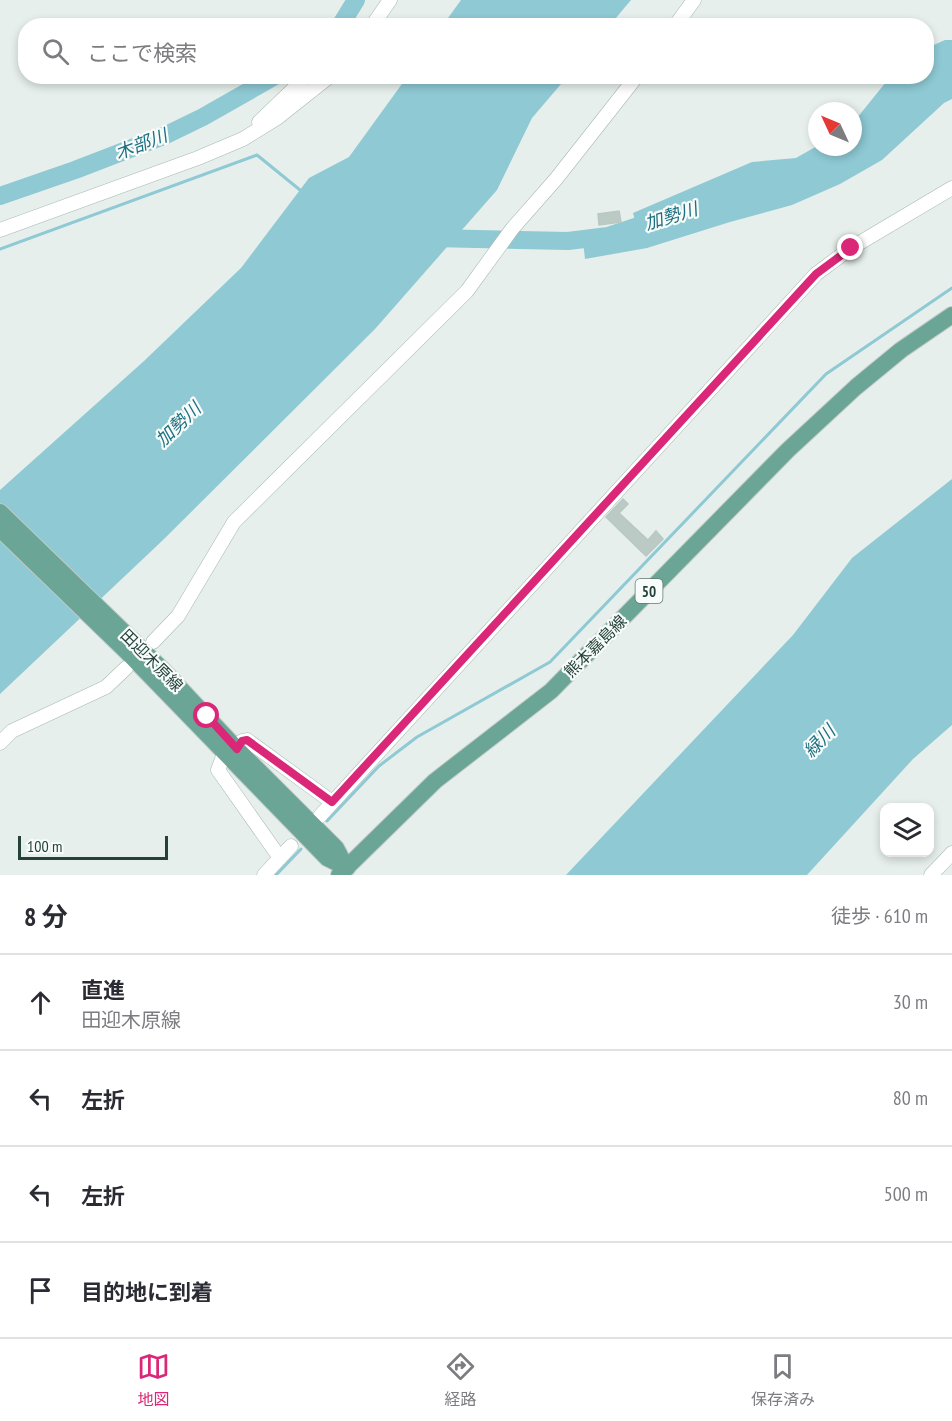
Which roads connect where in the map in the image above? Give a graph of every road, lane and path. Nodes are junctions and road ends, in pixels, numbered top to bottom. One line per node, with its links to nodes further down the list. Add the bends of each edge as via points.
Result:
1 (390, 0): 3 (street)
2 (691, 1): 4 (street)
3 (378, 18)
4 (680, 18)
5 (299, 84): 8 (street)
6 (320, 84): 8 (street)
7 (631, 84): 15 (street, via 512,229 467,291 234,522 178,616)
8 (243, 139): 10 (street)
9 (952, 188): 19 (street, via 851,248 816,274)
10 (0, 230)
11 (952, 315): 24 (main road, 熊本嘉島線 / 50, via 856,387 788,450 551,691 435,781)
12 (0, 512): 14 (main road, 田迎木原線)
13 (0, 529): 14 (main road, 田迎木原線)
14 (121, 637): 18 (main road, 田迎木原線, via 161,668)
15 (153, 642)
16 (126, 668): 17 (street, via 106,687 12,731)
17 (0, 743)
18 (230, 751): 19 (street, via 247,740); 23 (street, via 218,770); 24 (main road, 田迎木原線, via 336,848)
19 (332, 802): 20 (street)
20 (320, 816)
21 (291, 846): 23 (street)
22 (952, 853): 26 (street)
23 (280, 858): 25 (street)
24 (347, 872)
25 (264, 875)
26 (931, 875)

